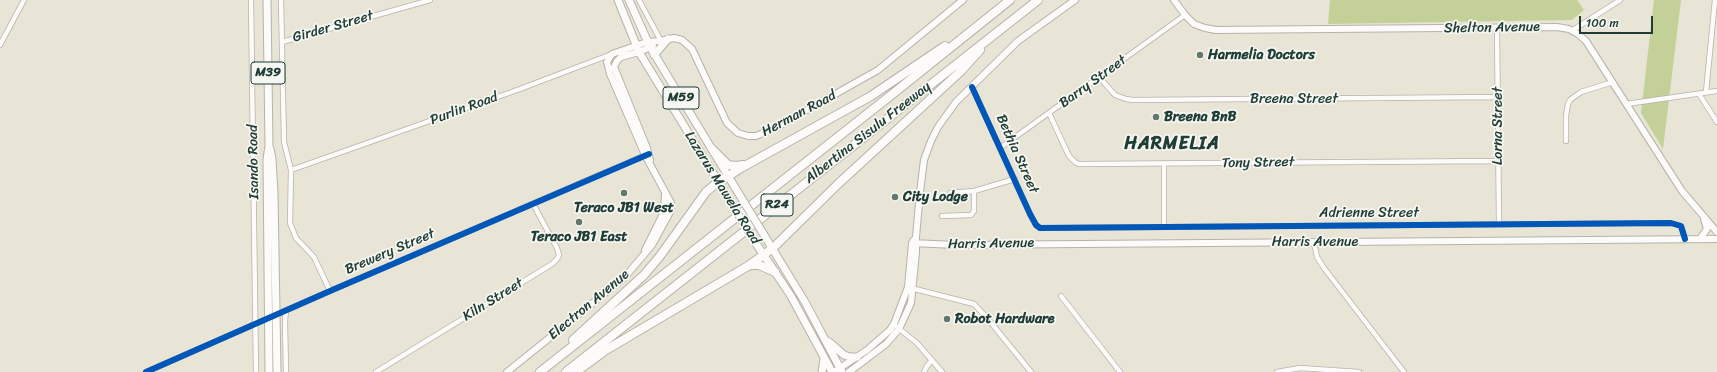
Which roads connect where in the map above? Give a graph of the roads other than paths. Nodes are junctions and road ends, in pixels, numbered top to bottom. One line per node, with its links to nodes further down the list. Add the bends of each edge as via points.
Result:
1 (24, 0): 24 (street)
2 (251, 0): 76 (street, Isando Road)
3 (267, 0): 40 (main road, Isando Road / M39)
4 (281, 0): 23 (street)
5 (430, 0): 23 (street, Girder Street)
6 (618, 0): 26 (main road, Lazarus Mawela Road / M59)
7 (629, 0): 25 (main road, Lazarus Mawela Road / M59)
8 (639, 0): 21 (street)
9 (962, 0): 21 (main road, Herman Road, via 878,70 777,127 756,136 741,134 729,126 689,46 678,38)
10 (1010, 0): 20 (highway, Albertina Sisulu Freeway / R24)
11 (1038, 0): 22 (highway, Albertina Sisulu Freeway / R24)
12 (1075, 0): 31 (main road, via 1018,41)
13 (1174, 0): 16 (main road, Shelton Avenue)
14 (1715, 0): 18 (street)
15 (1617, 1): 19 (street)
16 (1185, 15): 17 (main road, Shelton Avenue, via 1200,27 1216,30); 29 (street, Barry Street)
17 (1497, 28): 19 (main road, Shelton Avenue); 35 (street, Lorna Street)
18 (1715, 29): 33 (street)
19 (1573, 30): 30 (main road, via 1586,40)
20 (961, 39): 44 (highway, via 941,48 871,96); 83 (highway, Albertina Sisulu Freeway / R24)
21 (663, 40): 25 (main road, Herman Road); 28 (main road)
22 (988, 40): 66 (highway, via 960,71 838,184); 93 (highway, Albertina Sisulu Freeway / R24)
23 (282, 42): 47 (street, via 284,142)
24 (0, 45)
25 (649, 45): 26 (main road, Herman Road); 28 (main road, Lazarus Mawela Road / M59)
26 (638, 48): 27 (main road, Purlin Road); 43 (main road, Electron Avenue, via 619,59 614,67); 50 (main road, Lazarus Mawela Road / M59)
27 (612, 54): 43 (main road, Electron Avenue, via 607,62 608,70); 47 (street, Purlin Road, via 524,88)
28 (654, 55): 42 (main road, Lazarus Mawela Road / M59)
29 (1099, 77): 35 (street, Breena Street, via 1115,95 1134,100); 37 (street, Barry Street)
30 (1613, 82): 36 (main road); 39 (street, via 1573,97 1567,110)
31 (972, 87): 41 (street, Bethia Street); 63 (main road, via 949,112 931,141 924,160)
32 (1717, 91): 33 (street)
33 (1706, 92): 34 (street)
34 (1699, 94): 36 (street); 38 (street)
35 (1498, 97): 45 (street, Lorna Street)
36 (1626, 104): 55 (main road, via 1682,191)
37 (1049, 113): 41 (street, Barry Street); 46 (street, Tony Street, via 1069,156 1077,163)
38 (1717, 122)
39 (1566, 141)
40 (269, 146): 74 (main road, Isando Road / M39, via 274,193); 75 (main road, Isando Road / M39, via 266,159)
41 (1000, 148): 49 (street, Bethia Street)
42 (712, 149): 44 (highway, via 731,165 738,166); 48 (main road, Lazarus Mawela Road / M59)
43 (647, 154): 53 (street, Brewery Street); 91 (main road, Electron Avenue, via 671,203 670,212 652,245 620,282)
44 (756, 160): 48 (highway)
45 (1498, 161): 46 (street, Tony Street); 56 (street, Lorna Street)
46 (1164, 164): 57 (street)
47 (291, 170): 71 (street, via 290,222 293,232 314,257)
48 (728, 176): 50 (highway); 66 (main road, Lazarus Mawela Road / M59, bridge)
49 (1015, 179): 51 (street); 58 (street, Bethia Street, via 1035,224)
50 (718, 182): 67 (main road, Lazarus Mawela Road / M59, bridge); 83 (highway, via 706,192 644,275)
51 (974, 191): 52 (street); 54 (street, via 974,211 971,215)
52 (950, 193)
53 (533, 204): 71 (street, Brewery Street); 90 (street, Kiln Street, via 557,248 557,259)
54 (942, 216)
55 (1702, 216): 59 (main road); 61 (main road, via 1707,229)
56 (1499, 224): 57 (street, Adrienne Street); 60 (street, Adrienne Street, via 1671,223 1681,226)
57 (1164, 227): 58 (street, Adrienne Street)
58 (1043, 228)
59 (1717, 232)
60 (1685, 239): 61 (main road, Harris Avenue); 64 (main road, Harris Avenue)
61 (1701, 239): 62 (main road, Harris Avenue); 65 (main road)
62 (1717, 239)
63 (915, 241): 64 (main road, Harris Avenue, via 955,245); 70 (main road)
64 (1314, 242): 103 (street, via 1317,257 1324,268)
65 (1717, 245)
66 (774, 248): 67 (highway); 79 (main road, Lazarus Mawela Road / M59)
67 (764, 255): 68 (highway); 69 (main road, Lazarus Mawela Road / M59)
68 (748, 266): 69 (highway, via 757,264); 94 (highway, via 638,330)
69 (775, 272): 81 (main road, Lazarus Mawela Road / M59, via 791,296)
70 (911, 288): 77 (main road); 78 (main road, via 911,303); 99 (street, via 974,304)
71 (330, 291): 73 (street, Brewery Street)
72 (1061, 296): 100 (street)
73 (286, 310): 74 (street, Brewery Street); 89 (street)
74 (277, 314): 75 (street, Brewery Street); 88 (main road, Isando Road / M39)
75 (268, 318): 76 (street, Brewery Street); 87 (main road, Isando Road / M39)
76 (255, 324): 85 (street, Brewery Street); 86 (street, Isando Road)
77 (894, 324): 78 (street); 80 (main road, via 879,340)
78 (899, 329): 82 (street, via 917,342); 96 (main road, via 886,344)
79 (826, 340): 80 (main road, via 844,355); 84 (main road, Lazarus Mawela Road / M59)
80 (857, 356): 84 (main road)
81 (824, 358): 84 (main road, Lazarus Mawela Road / M59); 95 (main road)
82 (932, 360): 97 (street); 98 (street)
83 (550, 364): 92 (highway, Albertina Sisulu Freeway / R24)
84 (837, 371)
85 (146, 372)
86 (256, 372)
87 (269, 372)
88 (277, 372)
89 (286, 372)
90 (376, 372)
91 (507, 372)
92 (540, 372)
93 (566, 372)
94 (576, 372)
95 (822, 372)
96 (849, 372)
97 (924, 372)
98 (942, 372)
99 (1031, 372)
100 (1120, 372)
101 (1276, 372): 102 (street, via 1300,368)
102 (1359, 372)
103 (1404, 372)

